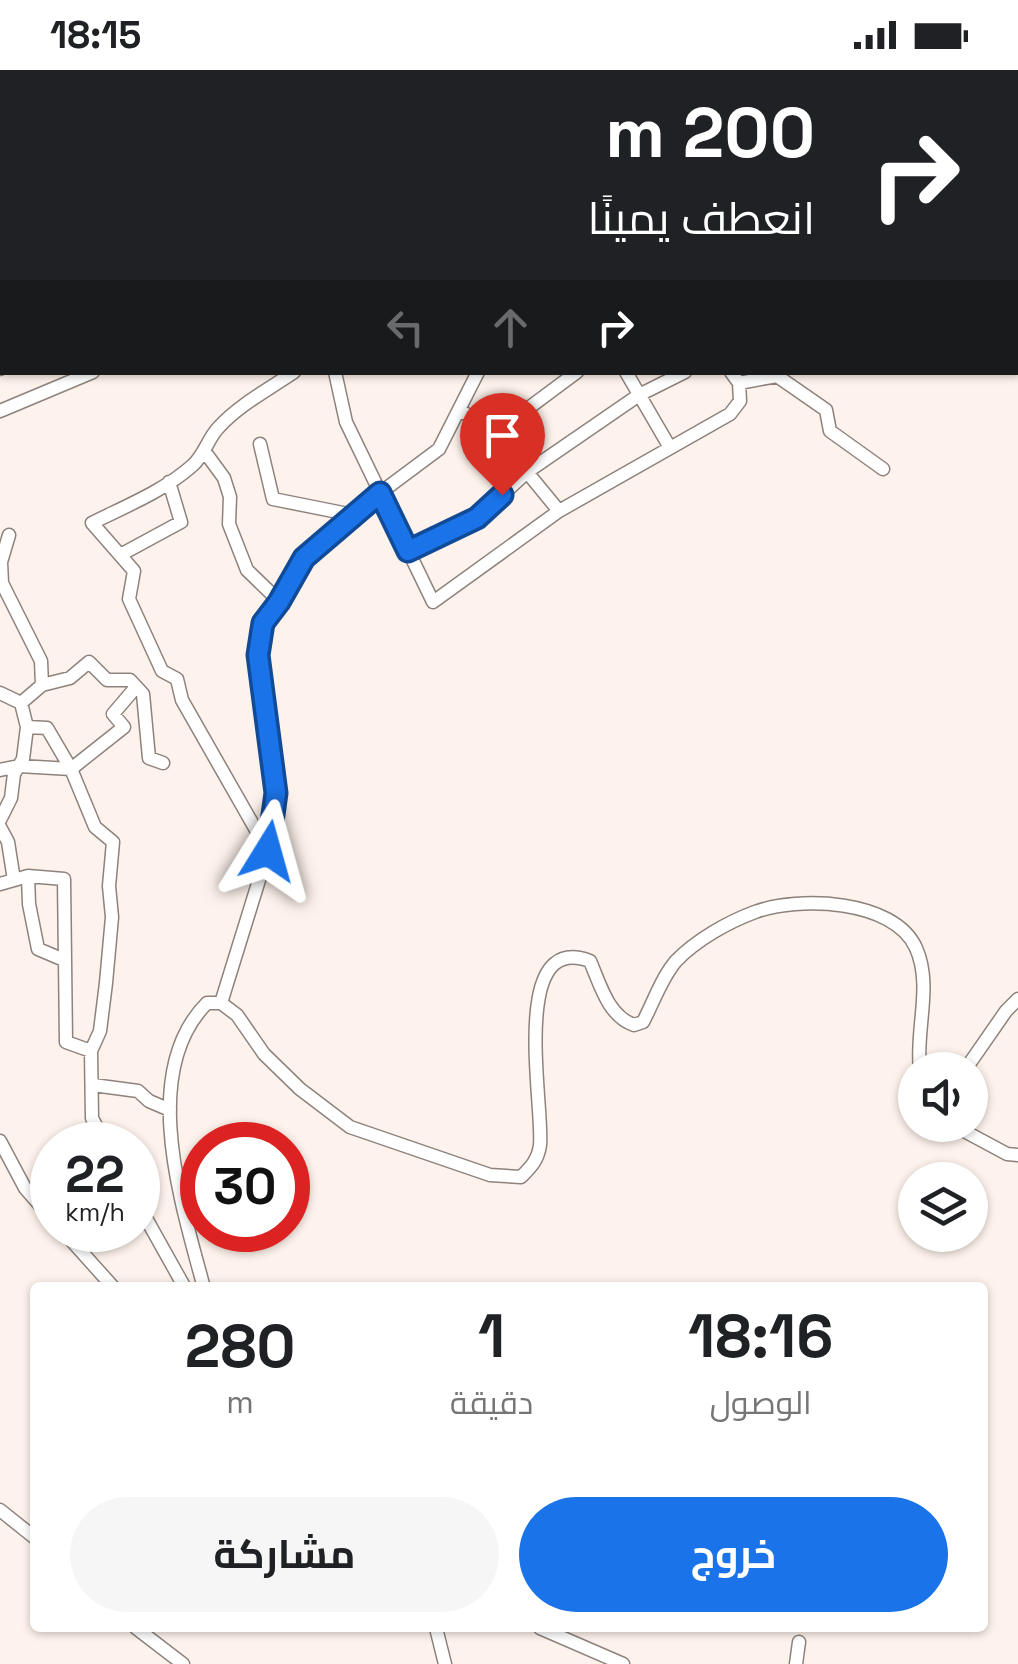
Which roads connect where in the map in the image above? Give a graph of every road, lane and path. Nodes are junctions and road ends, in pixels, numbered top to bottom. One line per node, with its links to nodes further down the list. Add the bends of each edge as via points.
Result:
1 (86, 375): 11 (street)
2 (290, 375): 15 (street, via 217,428)
3 (337, 375): 19 (street, via 346,422)
4 (477, 375): 10 (street)
5 (573, 375): 12 (street)
6 (628, 375): 9 (street)
7 (679, 375): 9 (street)
8 (735, 378): 14 (street, via 740,401 730,414); 16 (street, via 777,376 826,410 830,431)
9 (639, 395): 14 (street); 17 (street)
10 (460, 410): 12 (street); 19 (street, via 439,450)
11 (0, 411)
12 (495, 433): 17 (street)
13 (260, 444): 21 (street, via 273,498)
14 (669, 446): 20 (street)
15 (205, 452): 18 (street); 26 (street, via 224,478 228,524 248,570)
16 (883, 469)
17 (527, 472): 20 (street); 23 (street, via 477,518)
18 (169, 482): 24 (street, via 181,522); 24 (street, via 92,522)
19 (380, 493): 21 (street); 23 (street)
20 (558, 511): 23 (street, via 432,602)
21 (353, 515): 26 (street, via 304,558)
22 (9, 536): 25 (street)
23 (408, 551)
24 (122, 554): 37 (street, via 134,570 129,598 162,671 177,679 182,700)
25 (1, 583): 27 (street, via 41,661)
26 (279, 602): 37 (street, via 263,623 258,655 276,793)
27 (42, 684): 28 (street, via 70,678 89,662 107,680 130,680); 30 (street)
28 (136, 687): 32 (street, via 143,694 149,758); 34 (street, via 113,714 124,728)
29 (0, 693): 30 (street)
30 (21, 703): 31 (street)
31 (27, 727): 33 (street); 34 (street, via 48,728)
32 (164, 763)
33 (19, 766): 34 (street); 35 (street); 36 (street)
34 (71, 769): 42 (street, via 95,828 113,842 106,983)
35 (0, 770)
36 (0, 823): 38 (street)
37 (268, 851): 41 (street)
38 (14, 880): 39 (street, via 28,904 38,949); 39 (street, via 64,879)
39 (64, 960): 42 (street, via 66,1042)
40 (1018, 999): 44 (street)
41 (220, 1003): 43 (street, via 238,1015 264,1054 300,1089 350,1128 490,1175 520,1177 535,1164 538,1003 546,974 559,958 590,961 608,1002 634,1025 643,1022 675,962 711,934 756,912 797,904 849,906 888,918 914,944 924,972); 46 (street, via 206,1003 190,1019 178,1050)
42 (92, 1051): 45 (street)
43 (921, 1052)
44 (978, 1052)
45 (93, 1084): 46 (street, via 138,1090); 47 (street)
46 (170, 1110): 56 (street, via 171,1146)
47 (94, 1122)
48 (0, 1141): 51 (street)
49 (984, 1142): 50 (street)
50 (1018, 1155)
51 (30, 1194)
52 (160, 1243): 55 (street)
53 (82, 1252): 54 (street)
54 (109, 1282)
55 (182, 1282)
56 (202, 1282)
57 (0, 1510): 58 (street)
58 (30, 1534)
59 (141, 1632): 63 (street)
60 (437, 1632): 64 (street)
61 (549, 1632): 65 (street)
62 (799, 1642): 66 (street)
63 (183, 1664)
64 (445, 1664)
65 (623, 1664)
66 (796, 1664)

